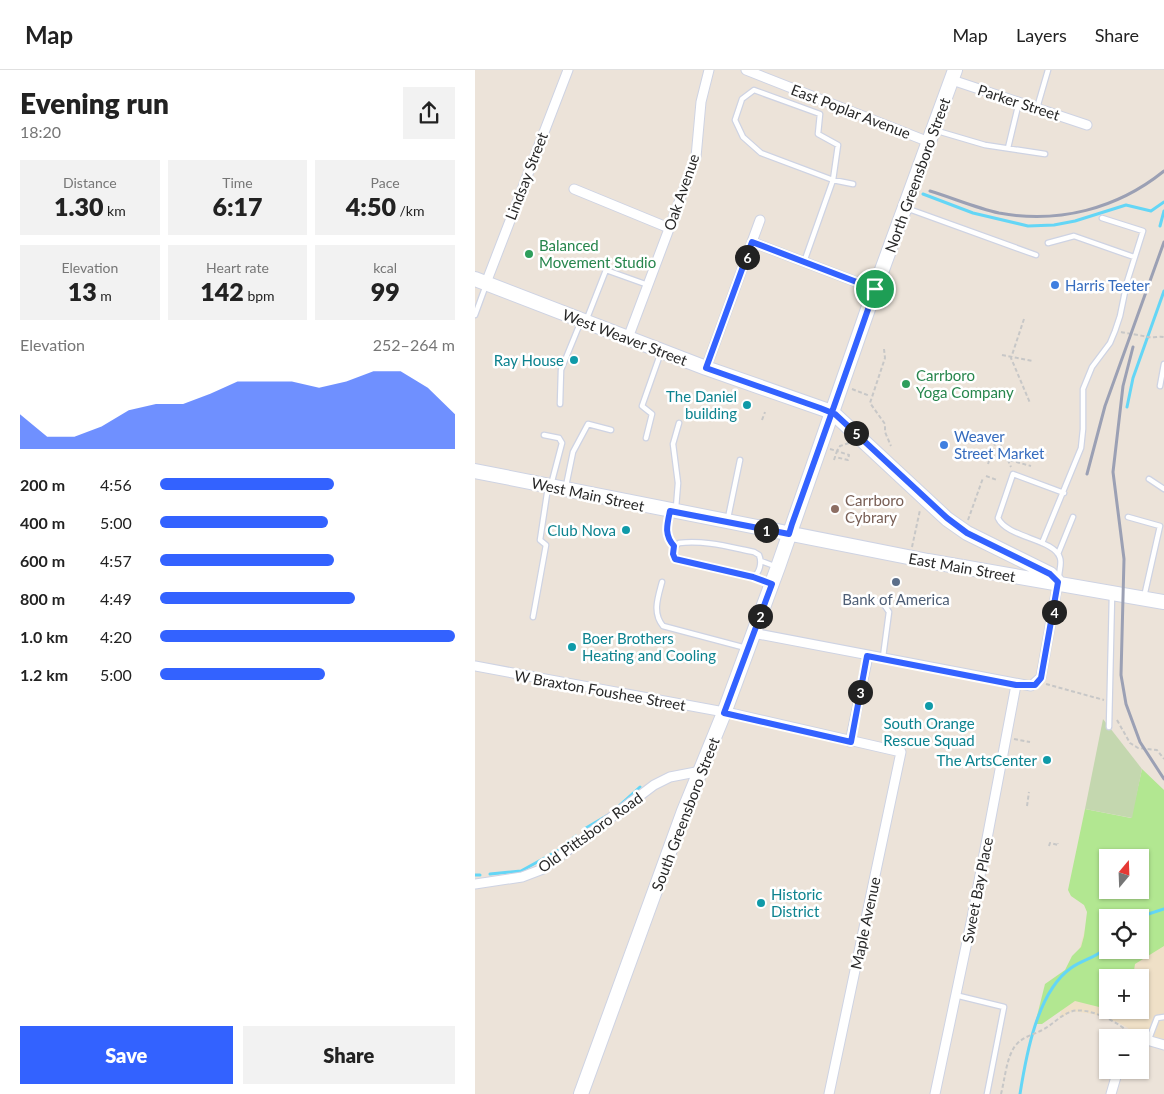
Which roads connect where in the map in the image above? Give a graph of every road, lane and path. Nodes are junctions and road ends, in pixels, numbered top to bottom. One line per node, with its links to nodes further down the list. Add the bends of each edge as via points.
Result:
1 (568, 70): 24 (street, Lindsay Street)
2 (709, 70): 18 (street, Oak Avenue, via 701,102 696,157)
3 (746, 70): 9 (street, East Poplar Avenue)
4 (1048, 70): 7 (lane)
5 (954, 75): 6 (street, Parker Street); 9 (main road, North Greensboro Street)
6 (1019, 102): 7 (street, Parker Street); 10 (lane)
7 (1037, 108): 8 (street, Parker Street)
8 (1087, 125)
9 (931, 135): 10 (lane); 15 (main road, North Greensboro Street)
10 (1007, 148): 11 (lane)
11 (1045, 154)
12 (833, 180): 12 (lane, via 838,144 819,134 820,114 754,90 742,99 735,120 743,137 761,153); 13 (lane); 23 (lane)
13 (853, 184)
14 (574, 189): 18 (street)
15 (905, 208): 21 (lane); 26 (main road, North Greensboro Street)
16 (1102, 218): 22 (lane, via 1143,231)
17 (760, 220): 19 (street)
18 (669, 228): 25 (street, Oak Avenue)
19 (752, 242): 23 (street); 39 (street)
20 (1048, 243): 22 (lane, via 1074,236)
21 (1036, 255)
22 (1134, 257): 30 (lane)
23 (804, 262): 26 (street)
24 (480, 281): 27 (lane); 29 (main road, West Weaver Street)
25 (648, 285): 29 (lane, via 606,270); 32 (street, Oak Avenue)
26 (875, 289): 48 (main road, North Greensboro Street)
27 (475, 315)
28 (1024, 319): 36 (path)
29 (584, 321): 32 (main road, West Weaver Street); 46 (lane, via 561,370)
30 (1115, 331): 31 (path, via 1150,338); 75 (lane, via 1092,367 1083,389 1081,448)
31 (1164, 337)
32 (628, 338): 34 (main road, West Weaver Street)
33 (884, 349): 44 (path, via 885,358)
34 (661, 351): 39 (main road, West Weaver Street); 53 (lane, via 642,406 652,414)
35 (1002, 355): 36 (path)
36 (1011, 358): 37 (path); 45 (path)
37 (1033, 361)
38 (1164, 364): 40 (lane)
39 (706, 368): 48 (main road, West Weaver Street)
40 (1160, 386)
41 (849, 388): 44 (path)
42 (732, 390): 43 (path)
43 (729, 396)
44 (871, 396): 55 (path, via 871,407 885,424)
45 (1030, 403)
46 (560, 404)
47 (765, 412): 49 (path)
48 (832, 412): 82 (main road, North Greensboro Street); 91 (main road, via 947,518 967,533 1050,574)
49 (762, 420)
50 (679, 423): 77 (lane, via 673,444 678,483)
51 (611, 430): 73 (lane, via 588,424 573,452)
52 (544, 435): 72 (lane, via 559,438 562,443)
53 (646, 438)
54 (849, 443): 56 (path)
55 (891, 446)
56 (837, 452): 58 (path); 58 (path, via 849,455 848,460)
57 (991, 454): 61 (path); 61 (path, via 997,436); 63 (path)
58 (835, 456): 60 (path)
59 (740, 460): 80 (lane)
60 (834, 460)
61 (1009, 460): 64 (path); 67 (path)
62 (1028, 461): 64 (path)
63 (988, 464)
64 (1026, 465): 65 (path)
65 (1031, 466)
66 (475, 471): 72 (main road, West Main Street)
67 (1013, 474): 75 (lane); 83 (lane, via 998,519 1020,535)
68 (987, 476): 71 (path)
69 (983, 478): 81 (path)
70 (1149, 479): 74 (lane)
71 (997, 480)
72 (549, 486): 73 (main road, West Main Street); 97 (lane, via 539,540 546,545)
73 (565, 490): 77 (main road, West Main Street)
74 (1164, 490)
75 (1064, 493): 83 (lane)
76 (921, 508): 85 (path)
77 (673, 512): 80 (main road, West Main Street); 84 (lane, via 667,535)
78 (1073, 517): 86 (lane)
79 (1129, 517): 93 (lane, via 1160,526)
80 (727, 522): 82 (main road, West Main Street)
81 (967, 525)
82 (789, 534): 88 (main road, South Greensboro Street); 91 (main road, East Main Street)
83 (1043, 543): 86 (lane)
84 (674, 546): 87 (lane, via 685,542 709,543 754,552); 89 (lane, via 673,557 678,560)
85 (911, 549)
86 (1059, 554): 91 (lane)
87 (761, 561): 88 (lane); 89 (lane)
88 (778, 567): 92 (main road, South Greensboro Street)
89 (753, 577): 92 (lane)
90 (662, 582): 99 (lane, via 657,610 658,620 663,626)
91 (1058, 582): 95 (main road, East Main Street); 103 (street)
92 (772, 584): 98 (main road, South Greensboro Street)
93 (1143, 598): 95 (main road, East Main Street); 96 (main road, East Main Street)
94 (869, 599): 101 (lane, via 883,603 889,612)
95 (1112, 599): 105 (lane)
96 (1164, 602)
97 (533, 617)
98 (753, 633): 99 (main road, South Greensboro Street); 100 (street)
99 (747, 649): 106 (main road, South Greensboro Street)
100 (867, 656): 101 (street); 109 (street)
101 (883, 659): 104 (street)
102 (475, 666): 106 (street, W Braxton Foushee Street)
103 (1040, 680): 104 (street, via 1031,686); 105 (path, via 1051,687 1094,696)
104 (1016, 685): 119 (street, Sweet Bay Place)
105 (1108, 704): 107 (lane); 112 (path, via 1130,743 1138,748 1154,749)
106 (724, 713): 109 (street, W Braxton Foushee Street); 113 (main road, South Greensboro Street)
107 (1109, 727)
108 (1012, 738): 110 (path)
109 (851, 742): 111 (street, W Braxton Foushee Street)
110 (1029, 742)
111 (901, 752): 127 (street, Maple Avenue)
112 (1164, 759)
113 (701, 771): 118 (street, Old Pittsboro Road, via 670,777 654,785 533,874); 126 (main road, South Greensboro Street)
114 (1029, 792): 115 (path)
115 (1027, 806)
116 (1058, 843): 117 (path, via 1050,843)
117 (1049, 846)
118 (475, 884)
119 (955, 995): 128 (street, Sweet Bay Place); 129 (lane, via 1004,1007)
120 (1164, 1017): 122 (lane, via 1157,1018)
121 (1127, 1029): 130 (path, via 1117,1022 1072,1011 1043,1030 1021,1039 1010,1056)
122 (1148, 1029)
123 (1149, 1041): 124 (street)
124 (1164, 1045)
125 (1115, 1079): 131 (street)
126 (581, 1094)
127 (829, 1094)
128 (935, 1094)
129 (987, 1094)
130 (1001, 1094)
131 (1111, 1094)

